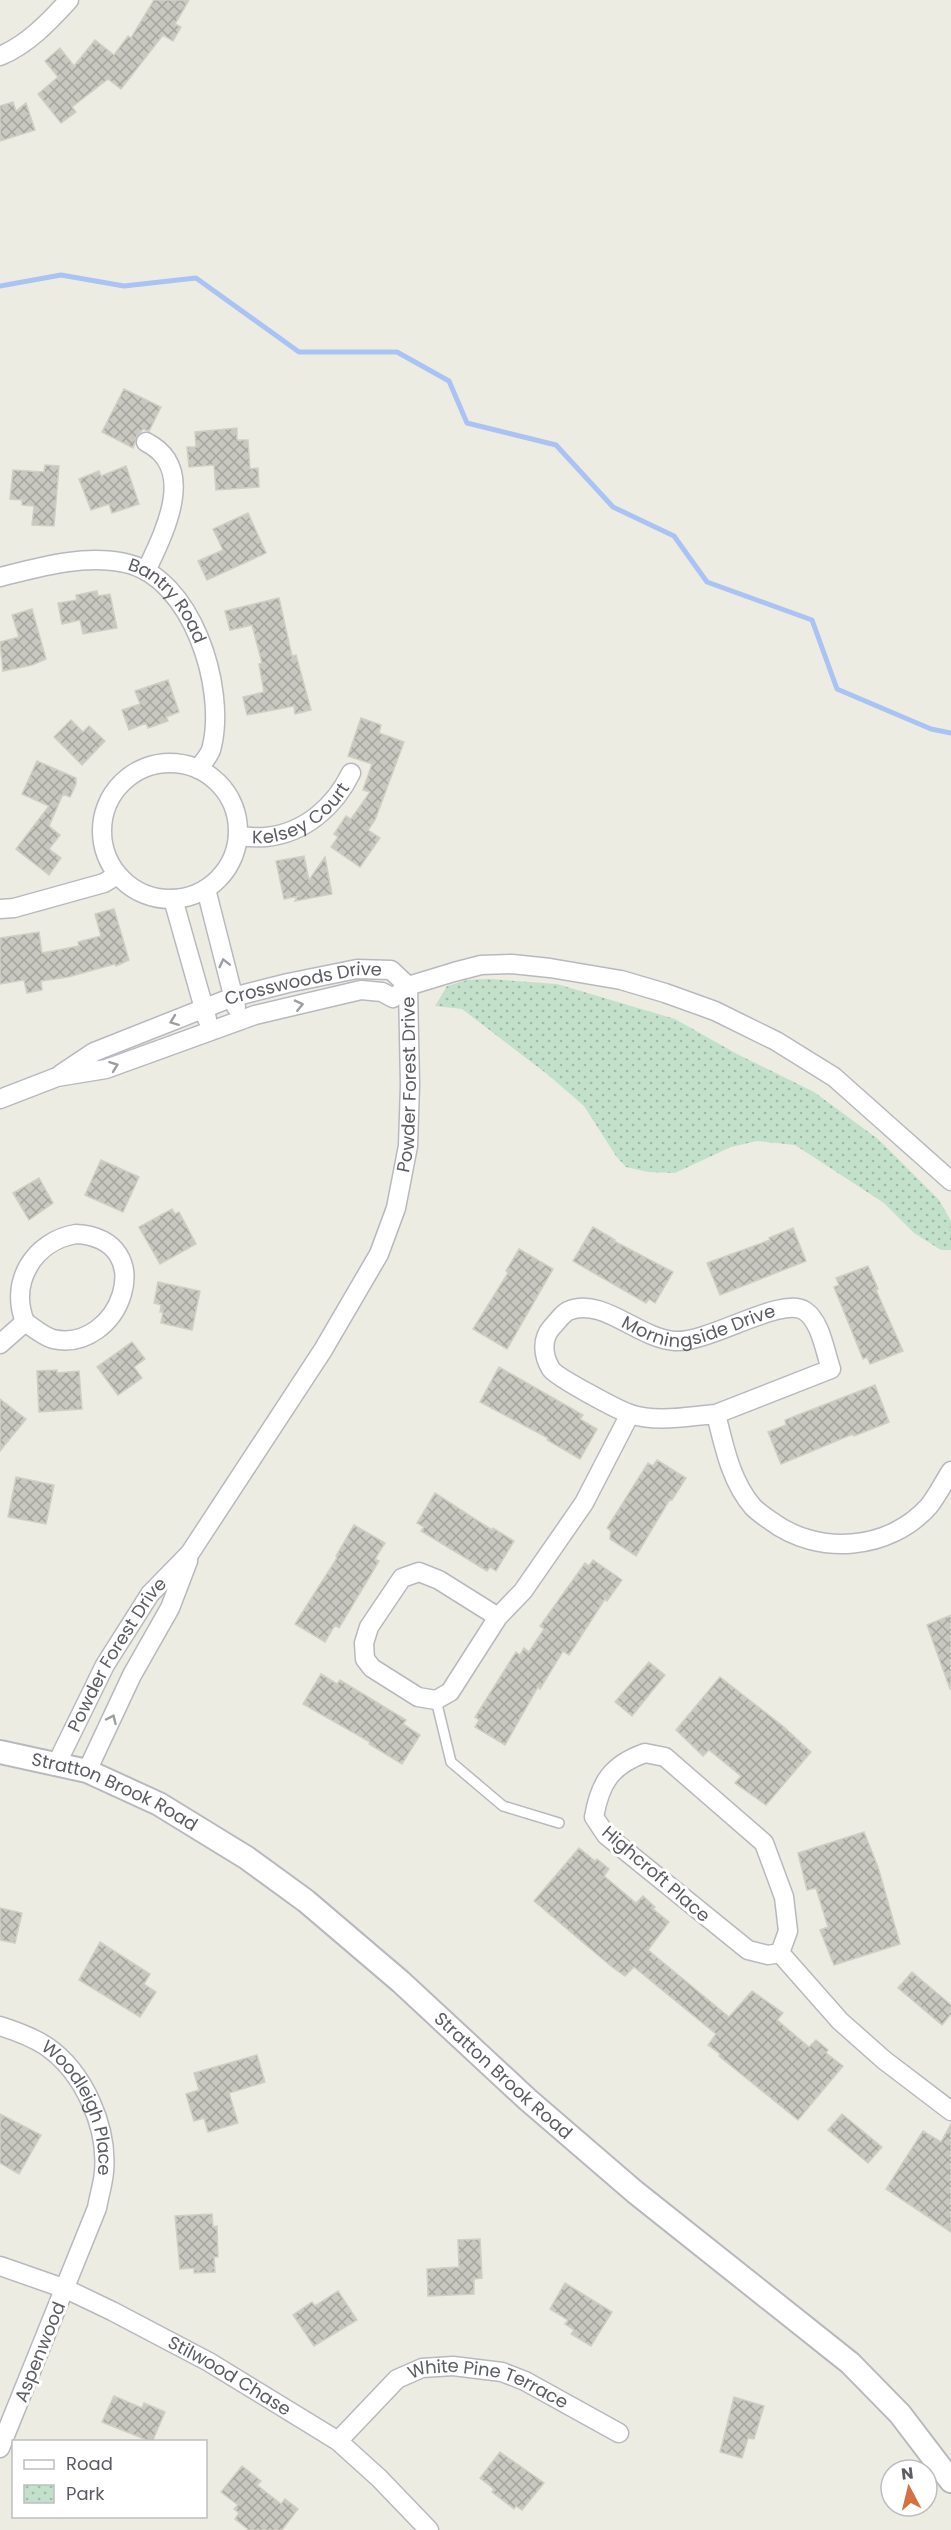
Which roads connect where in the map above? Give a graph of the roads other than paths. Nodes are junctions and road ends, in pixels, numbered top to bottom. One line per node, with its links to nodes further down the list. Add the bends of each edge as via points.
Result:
1 (69, 0): 2 (street, via 33,35)
2 (0, 56)
3 (146, 442): 4 (street, via 165,455 171,465 174,487 165,533)
4 (146, 571): 5 (street, Bantry Road, via 127,563 91,558); 6 (street, Bantry Road, via 182,603 203,651 216,721 212,748)
5 (0, 578)
6 (198, 769): 8 (street, via 216,780 229,796 237,815); 9 (street, via 178,763 158,764 138,770 122,782 102,817 101,838 106,858)
7 (351, 773): 8 (street, Kelsey Court, via 328,808 306,824 266,837)
8 (238, 836): 10 (street, via 228,866)
9 (117, 875): 11 (street, via 133,889 152,897); 12 (street, via 104,883)
10 (206, 889): 11 (street); 14 (street, one-way to 10)
11 (173, 899): 15 (street)
12 (0, 909)
13 (408, 986): 14 (street, Crosswoods Drive, via 391,970 357,969); 16 (street, Crosswoods Drive, one-way to 13, via 361,990 382,992 393,998); 20 (street, Powder Forest Drive, via 481,965 512,964 621,981 715,1011 776,1041 834,1077); 26 (street, Powder Forest Drive, via 408,1146 396,1208 379,1254 322,1350)
14 (233, 997): 15 (street, Crosswoods Drive); 16 (street)
15 (204, 1009): 17 (street); 18 (street, Crosswoods Drive, one-way to 18, via 94,1052)
16 (239, 1020): 17 (street, Crosswoods Drive)
17 (211, 1030): 18 (street, Crosswoods Drive, one-way to 17, via 106,1069)
18 (57, 1077): 19 (street, Crosswoods Drive)
19 (0, 1099)
20 (951, 1181)
21 (26, 1323): 21 (street, via 53,1339 70,1340 98,1328 124,1293 124,1268 111,1246 90,1235 76,1234 64,1236 43,1249 22,1277 20,1304); 22 (street)
22 (0, 1344)
23 (630, 1414): 24 (street, Morningside Drive, via 655,1419); 24 (street, Morningside Drive, via 552,1371 543,1351 548,1332 566,1312 585,1306 601,1310 644,1333 675,1341 708,1336 782,1307 806,1311 816,1324 831,1369); 27 (street, via 584,1503 523,1591)
24 (716, 1414): 25 (street, via 738,1485 754,1508 780,1528 804,1539 836,1545 868,1542 901,1528 928,1506)
25 (951, 1471)
26 (190, 1553): 30 (street, Powder Forest Drive, via 150,1594 122,1638); 31 (street, Powder Forest Drive, one-way to 26, via 132,1676 170,1608)
27 (498, 1617): 28 (street, via 450,1692); 28 (street, via 439,1580 419,1572 402,1578 369,1627 365,1659 372,1668 418,1697)
28 (436, 1700): 32 (lane, via 451,1762 503,1806)
29 (0, 1752): 30 (street, Stratton Brook Road)
30 (57, 1763): 31 (street, Stratton Brook Road)
31 (87, 1772): 41 (street, Stratton Brook Road, via 159,1804 247,1858 306,1901 635,2192 850,2362 900,2414)
32 (559, 1823)
33 (780, 1953): 33 (street, Highcroft Place, via 768,1955 748,1950 606,1834 594,1817 597,1799 604,1782 626,1760 645,1753 665,1757 764,1843 784,1897 788,1931); 35 (street, via 840,2021)
34 (0, 2026): 37 (street, Woodleigh Place, via 47,2047 65,2063 82,2086 102,2138 104,2171 97,2208)
35 (951, 2111)
36 (0, 2266): 37 (street, Stilwood Chase)
37 (66, 2289): 39 (street, Stilwood Chase, via 209,2362); 40 (street, Aspenwood)
38 (619, 2433): 39 (street, White Pine Terrace, via 525,2381 502,2372 453,2366 422,2368 397,2379)
39 (338, 2441): 42 (street, Stilwood Chase)
40 (0, 2448)
41 (951, 2481)
42 (429, 2530)

